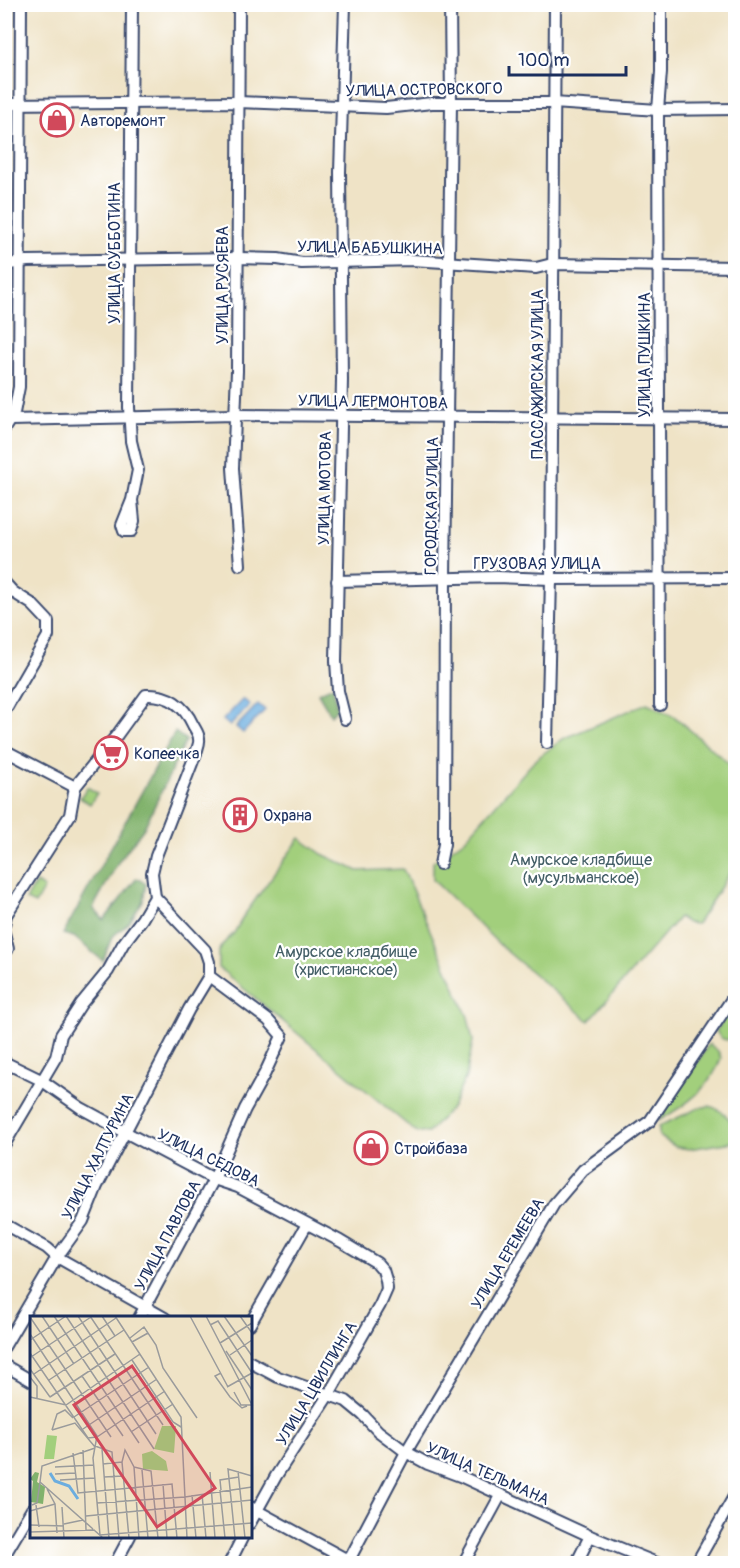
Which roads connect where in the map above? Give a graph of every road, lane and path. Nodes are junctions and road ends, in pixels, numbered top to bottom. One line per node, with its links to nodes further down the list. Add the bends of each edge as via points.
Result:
1 (21, 4): 12 (street)
2 (132, 4): 13 (street, УЛИЦА СУББОТИНА)
3 (238, 4): 8 (street, УЛИЦА РУСЯЕВА)
4 (345, 4): 14 (street, УЛИЦА МОТОВА)
5 (450, 4): 9 (street, ГОРОДСКАЯ УЛИЦА)
6 (555, 4): 10 (street, ПАССАЖИРСКАЯ УЛИЦА)
7 (661, 4): 16 (street, УЛИЦА ПУШКИНА)
8 (238, 102): 13 (street, УЛИЦА ОСТРОВСКОГО); 14 (street, УЛИЦА ОСТРОВСКОГО); 17 (street, УЛИЦА РУСЯЕВА)
9 (452, 103): 10 (street, УЛИЦА ОСТРОВСКОГО); 14 (street, УЛИЦА ОСТРОВСКОГО, via 386,108); 21 (street, ГОРОДСКАЯ УЛИЦА)
10 (553, 103): 16 (street, УЛИЦА ОСТРОВСКОГО); 22 (street, ПАССАЖИРСКАЯ УЛИЦА)
11 (4, 104): 12 (street, УЛИЦА ОСТРОВСКОГО)
12 (21, 104): 13 (street, УЛИЦА ОСТРОВСКОГО); 20 (street)
13 (130, 104): 18 (street, УЛИЦА СУББОТИНА)
14 (342, 105): 19 (street, УЛИЦА МОТОВА)
15 (735, 109): 16 (street, УЛИЦА ОСТРОВСКОГО)
16 (658, 110): 23 (street, УЛИЦА ПУШКИНА)
17 (238, 258): 18 (street, УЛИЦА БАБУШКИНА); 19 (street, УЛИЦА БАБУШКИНА, via 302,264); 26 (street, УЛИЦА РУСЯЕВА)
18 (129, 260): 20 (street, УЛИЦА БАБУШКИНА); 28 (street, УЛИЦА СУББОТИНА)
19 (340, 261): 21 (street, УЛИЦА БАБУШКИНА); 27 (street, УЛИЦА МОТОВА)
20 (20, 263): 24 (street, УЛИЦА БАБУШКИНА); 33 (street, via 19,387)
21 (450, 263): 22 (street, УЛИЦА БАБУШКИНА, via 536,268); 29 (street, ГОРОДСКАЯ УЛИЦА)
22 (552, 264): 23 (street, УЛИЦА БАБУШКИНА); 30 (street, ПАССАЖИРСКАЯ УЛИЦА)
23 (659, 264): 25 (street, УЛИЦА БАБУШКИНА); 32 (street, УЛИЦА ПУШКИНА)
24 (4, 265)
25 (735, 267)
26 (235, 414): 27 (street, УЛИЦА ЛЕРМОНТОВА); 28 (street, УЛИЦА ЛЕРМОНТОВА); 35 (street, УЛИЦА РУСЯЕВА, via 233,468)
27 (341, 415): 29 (street, УЛИЦА ЛЕРМОНТОВА); 40 (street, УЛИЦА МОТОВА)
28 (129, 416): 33 (street, УЛИЦА ЛЕРМОНТОВА); 34 (street, УЛИЦА СУББОТИНА, via 138,470)
29 (447, 417): 30 (street, УЛИЦА ЛЕРМОНТОВА); 36 (street, ГОРОДСКАЯ УЛИЦА)
30 (552, 418): 32 (street, УЛИЦА ЛЕРМОНТОВА); 38 (street, ПАССАЖИРСКАЯ УЛИЦА)
31 (735, 419): 32 (street, УЛИЦА ЛЕРМОНТОВА)
32 (659, 420): 39 (street, УЛИЦА ПУШКИНА)
33 (8, 421)
34 (132, 500)
35 (240, 565)
36 (445, 578): 38 (street, ГРУЗОВАЯ УЛИЦА); 40 (street, ГРУЗОВАЯ УЛИЦА); 48 (street, ГОРОДСКАЯ УЛИЦА, via 444,844)
37 (735, 578): 39 (street, ГРУЗОВАЯ УЛИЦА)
38 (551, 579): 39 (street, ГРУЗОВАЯ УЛИЦА); 45 (street, ПАССАЖИРСКАЯ УЛИЦА)
39 (660, 579): 42 (street, УЛИЦА ПУШКИНА)
40 (338, 581): 44 (street, УЛИЦА МОТОВА, via 336,661)
41 (4, 582): 43 (street, via 48,621 48,636)
42 (660, 705)
43 (4, 712)
44 (345, 719)
45 (547, 743)
46 (4, 750): 47 (street)
47 (75, 787): 49 (street, via 146,695 162,695 181,707 199,739 156,856 152,873); 50 (street, via 70,815)
48 (440, 864)
49 (155, 897): 53 (street, via 205,950); 56 (street, via 61,1035 56,1057)
50 (5, 918)
51 (4, 933): 52 (street, via 8,949)
52 (4, 954)
53 (209, 976): 57 (street, УЛИЦА ХАЛТУРИНА); 59 (street, УЛИЦА ПАВЛОВА, via 268,1020 282,1036)
54 (735, 993): 72 (street, УЛИЦА ЕРЕМЕЕВА, via 650,1121 583,1170 554,1204)
55 (4, 1062): 56 (street, УЛИЦА СЕДОВА)
56 (41, 1080): 57 (street, УЛИЦА СЕДОВА); 58 (street)
57 (125, 1132): 59 (street, УЛИЦА СЕДОВА); 62 (street, УЛИЦА ХАЛТУРИНА, via 83,1221)
58 (4, 1145)
59 (214, 1179): 61 (street, УЛИЦА СЕДОВА, via 238,1187); 64 (street, УЛИЦА ПАВЛОВА)
60 (4, 1224): 62 (street)
61 (307, 1224): 63 (street, УЛИЦА СЕДОВА, via 377,1263 383,1270); 66 (street)
62 (57, 1257): 64 (street); 67 (street, УЛИЦА ХАЛТУРИНА)
63 (387, 1289): 71 (street, УЛИЦА ЦВИЛЛИНГА)
64 (142, 1312): 65 (street)
65 (160, 1316)
66 (252, 1320)
67 (4, 1347)
68 (252, 1363): 71 (street, УЛИЦА ТЕЛЬМАНА, via 278,1377)
69 (4, 1365): 70 (street)
70 (30, 1380)
71 (329, 1394): 72 (street, УЛИЦА ТЕЛЬМАНА, via 346,1401); 75 (street, УЛИЦА ЦВИЛЛИНГА)
72 (406, 1452): 74 (street, УЛИЦА ТЕЛЬМАНА); 81 (street, УЛИЦА ЕРЕМЕЕВА)
73 (735, 1493): 87 (street)
74 (500, 1496): 77 (street, УЛИЦА ТЕЛЬМАНА); 84 (street)
75 (254, 1509): 81 (street)
76 (30, 1512): 80 (street)
77 (590, 1536): 85 (street); 86 (street, УЛИЦА ТЕЛЬМАНА)
78 (129, 1538): 82 (street)
79 (242, 1538): 83 (street)
80 (4, 1556)
81 (350, 1562)
82 (115, 1563)
83 (229, 1563)
84 (463, 1563)
85 (576, 1563)
86 (659, 1563)
87 (696, 1563)

